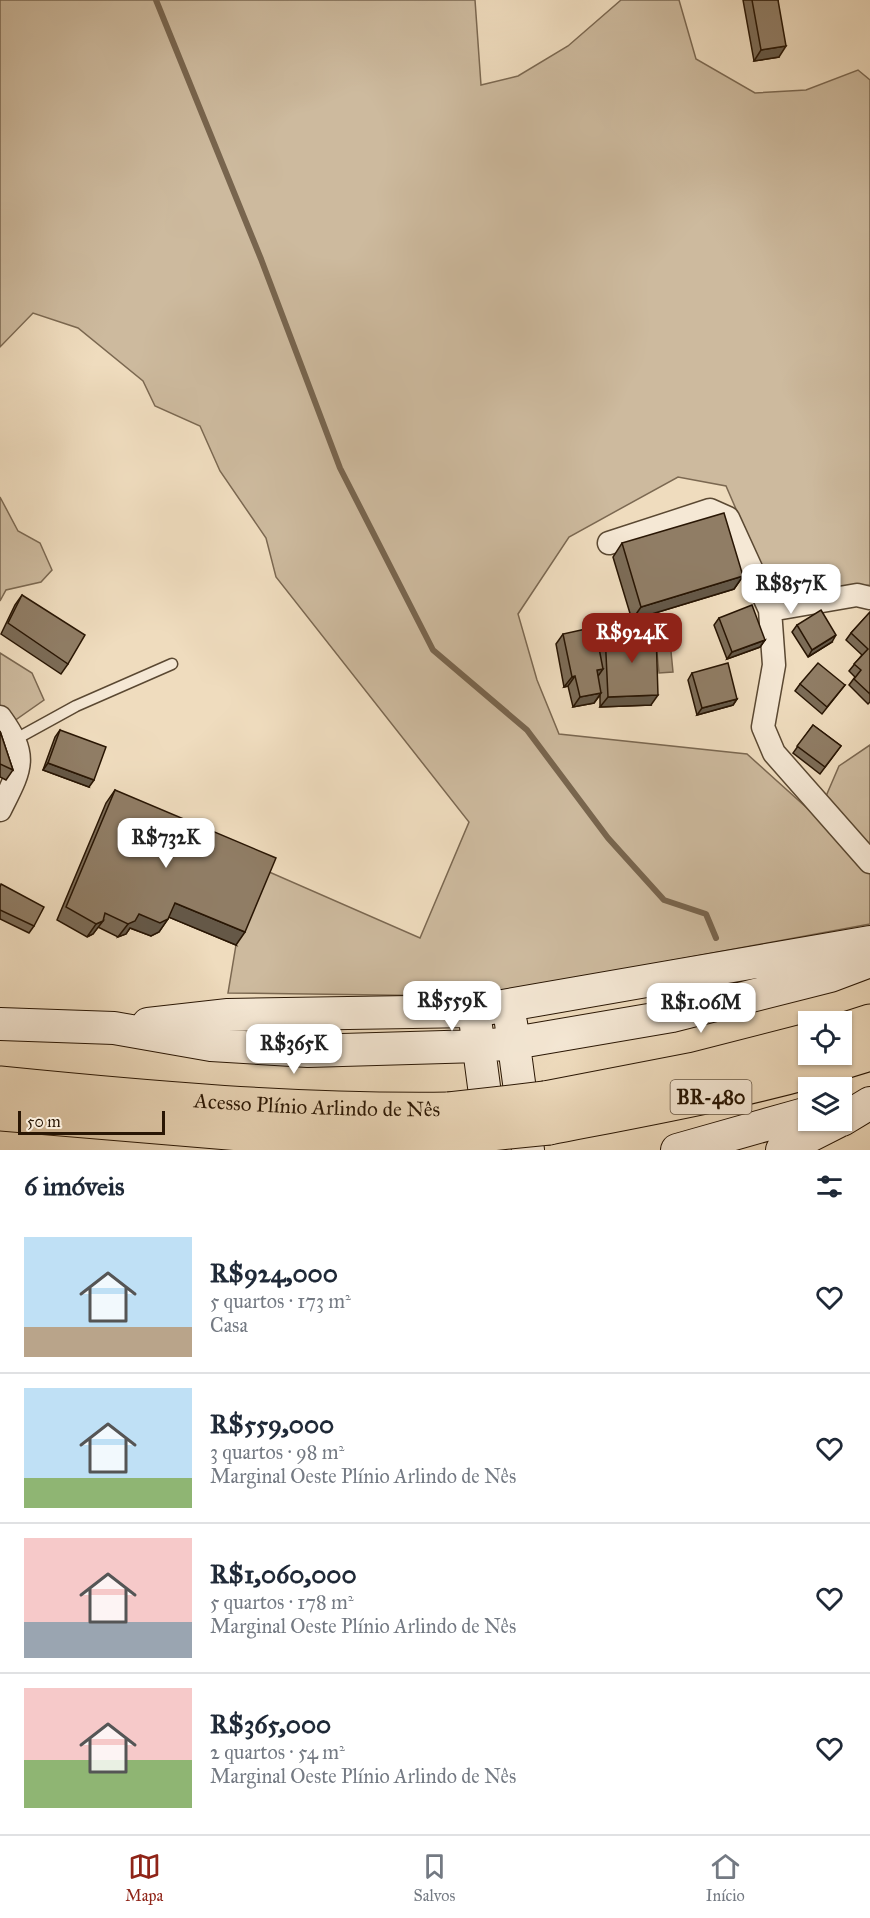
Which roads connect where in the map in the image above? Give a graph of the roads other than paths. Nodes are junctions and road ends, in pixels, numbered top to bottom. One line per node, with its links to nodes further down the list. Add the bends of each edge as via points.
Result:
1 (609, 543): 3 (street, via 710,510 728,518)
2 (870, 598): 3 (street, via 857,595)
3 (770, 610): 8 (street, via 774,665 763,728 774,753)
4 (172, 664): 6 (lane, via 76,706)
5 (0, 717): 6 (street)
6 (16, 739): 7 (street, via 21,755 14,783)
7 (0, 810)
8 (870, 862)
9 (870, 942): 11 (main road)
10 (870, 961): 17 (main road, via 831,976 672,1016)
11 (508, 1006): 12 (main road); 17 (main road)
12 (474, 1011): 16 (main road, via 228,1015); 19 (main road)
13 (870, 1021): 15 (highway)
14 (0, 1024): 16 (main road)
15 (852, 1027)
16 (114, 1028): 19 (main road, via 211,1045 308,1051)
17 (514, 1043): 19 (main road); 29 (main road)
18 (798, 1043): 29 (highway, Acesso Plínio Arlindo de Nês / BR-480, via 695,1069)
19 (479, 1046): 31 (main road)
20 (870, 1054): 29 (highway, Acesso Plínio Arlindo de Nês / BR-480, via 807,1075 749,1088)
21 (0, 1083): 28 (highway, Acesso Plínio Arlindo de Nês / BR-480, via 260,1106 353,1110)
22 (870, 1095): 23 (main road)
23 (852, 1100)
24 (870, 1103): 26 (main road)
25 (0, 1114): 28 (highway, Acesso Plínio Arlindo de Nês / BR-480, via 264,1136)
26 (852, 1114)
27 (798, 1116): 32 (main road)
28 (450, 1123): 29 (highway, Acesso Plínio Arlindo de Nês / BR-480, bridge)
29 (541, 1125)
30 (819, 1131): 33 (main road)
31 (493, 1150)
32 (677, 1150)
33 (782, 1150)

